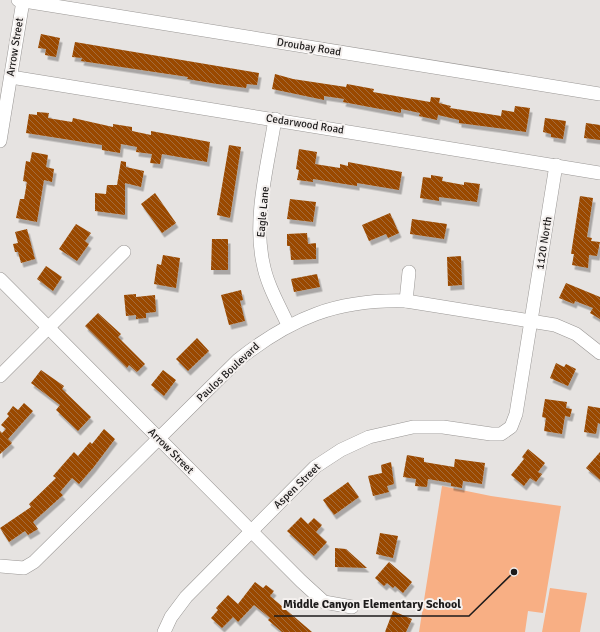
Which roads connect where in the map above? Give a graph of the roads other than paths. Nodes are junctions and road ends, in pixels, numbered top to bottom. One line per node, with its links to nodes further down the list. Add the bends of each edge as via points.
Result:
1 (21, 0): 2 (street, Arrow Street); 3 (street, Droubay Road)
2 (11, 77): 4 (street, Cedarwood Road); 5 (street, Arrow Street)
3 (600, 94)
4 (275, 119): 6 (street, Cedarwood Road); 13 (street, Eagle Lane, via 260,214 259,238 266,274)
5 (0, 141)
6 (556, 165): 7 (street, Cedarwood Road); 12 (street, 1120 North)
7 (600, 173)
8 (124, 252): 14 (street)
9 (409, 272): 11 (street)
10 (0, 279): 14 (street, Arrow Street)
11 (406, 301): 12 (street, Paulos Boulevard); 13 (street, Paulos Boulevard, via 386,300 352,304 319,312)
12 (531, 320): 15 (street, Paulos Boulevard, via 566,329); 18 (street, Aspen Street, via 516,414 511,427 501,434 491,434 443,427 413,427 368,437 315,467)
13 (288, 325): 17 (street, Paulos Boulevard, via 238,360)
14 (48, 328): 16 (street); 17 (street, Arrow Street)
15 (600, 353)
16 (0, 376)
17 (159, 439): 18 (street, Arrow Street); 19 (street, Paulos Boulevard, via 34,562 24,568)
18 (251, 531): 20 (street, Arrow Street, via 324,602); 21 (street, Aspen Street, via 186,597 171,617)
19 (0, 566)
20 (352, 607)
21 (164, 632)

